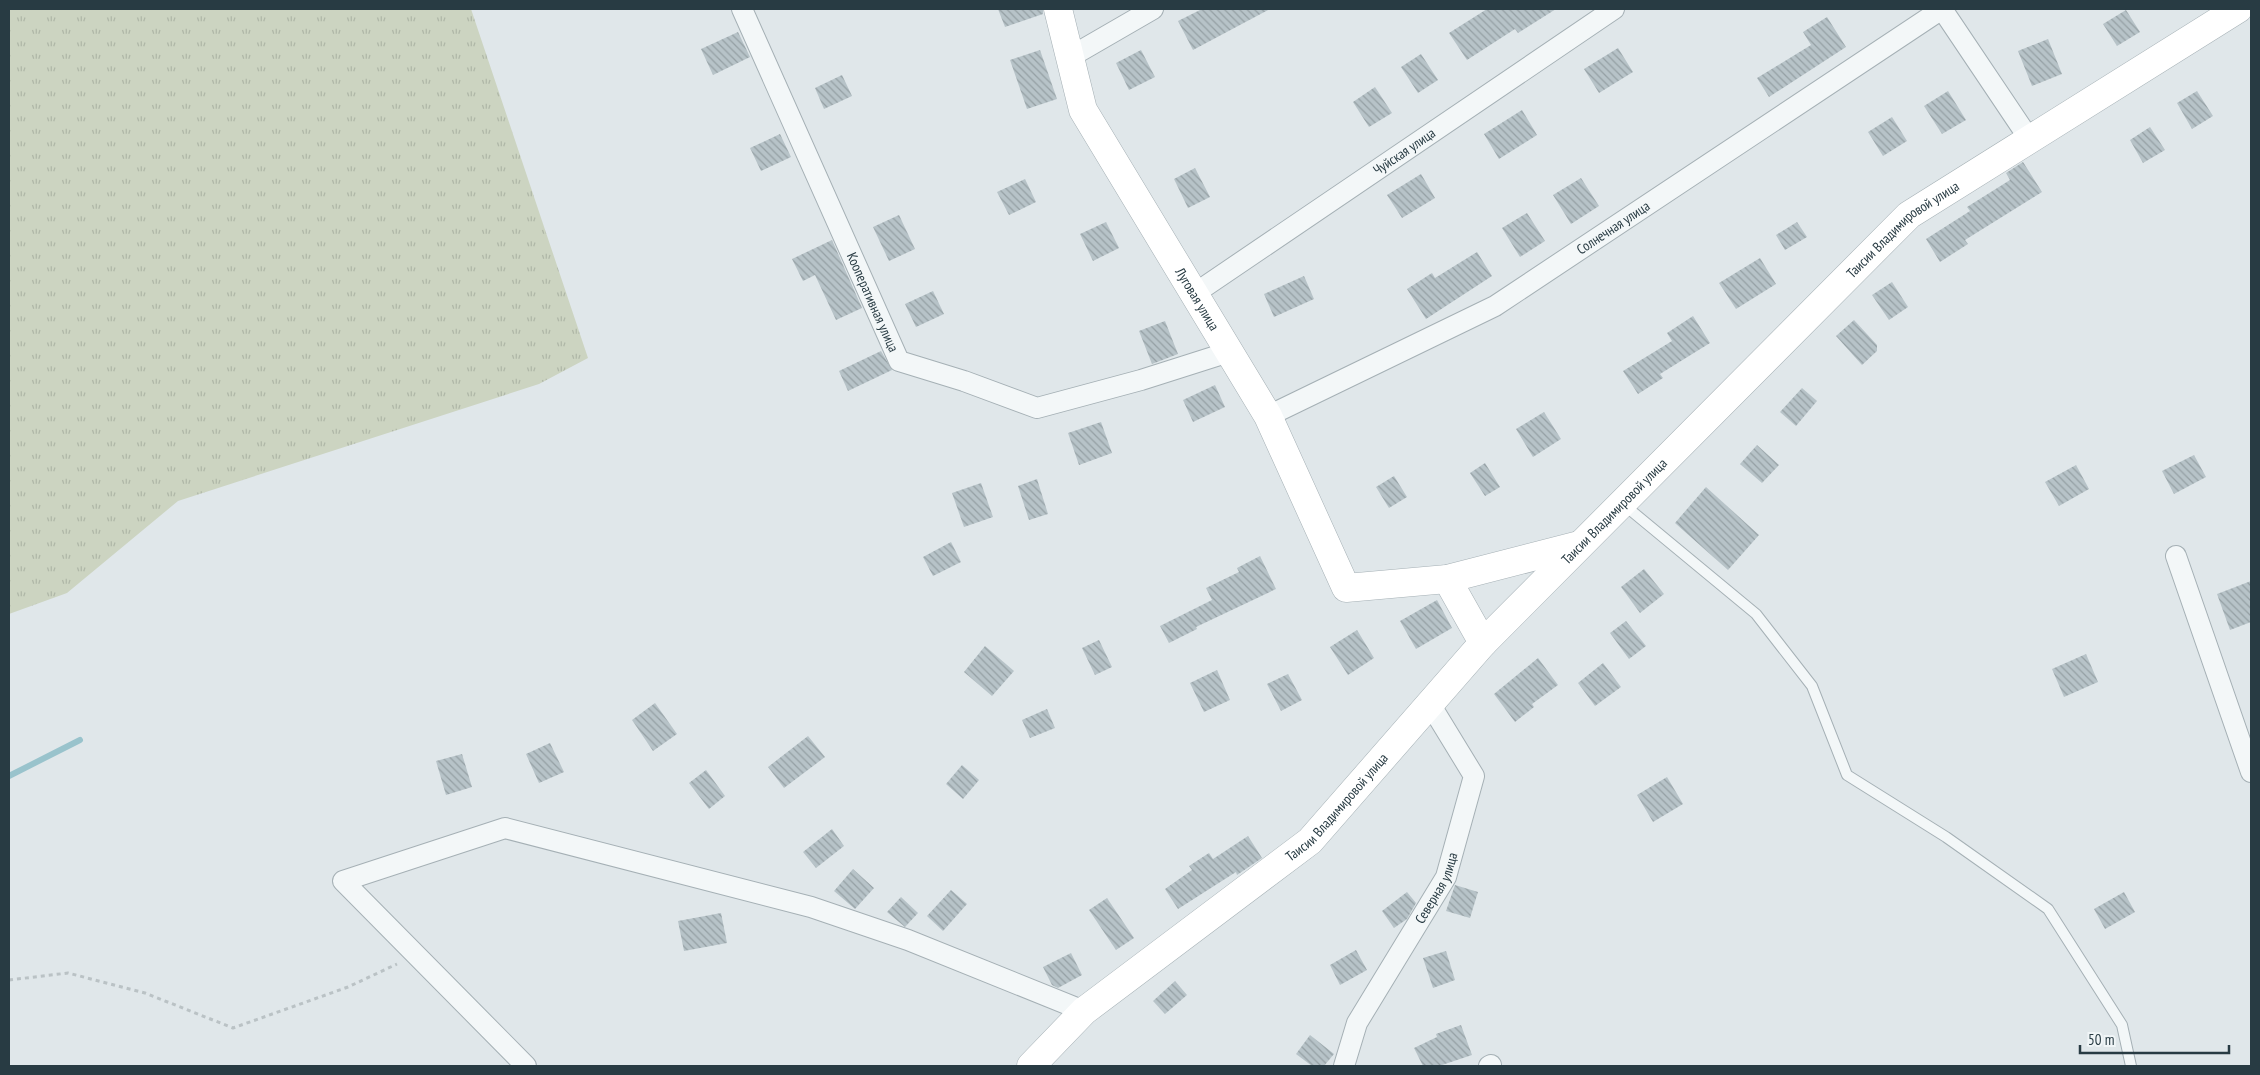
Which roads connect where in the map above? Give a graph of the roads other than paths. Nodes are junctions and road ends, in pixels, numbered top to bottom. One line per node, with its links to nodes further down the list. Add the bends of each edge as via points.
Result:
1 (742, 9): 10 (street, Кооперативная улица, via 899,362 964,381 1037,408)
2 (1058, 9): 7 (street, Луговая улица)
3 (1153, 9): 7 (street)
4 (1614, 9): 9 (street, Чуйская улица)
5 (1942, 9): 8 (street); 11 (street, Солнечная улица, via 1495,306)
6 (2238, 9): 8 (street, Таисии Владимировой улица)
7 (1070, 57): 9 (street, Луговая улица, via 1083,110)
8 (2030, 140): 12 (street, Таисии Владимировой улица, via 1909,215)
9 (1194, 294): 10 (street, Луговая улица)
10 (1229, 352): 11 (street, Луговая улица)
11 (1268, 416): 15 (street, Луговая улица, via 1346,588)
12 (1622, 503): 13 (street, Таисии Владимировой улица); 23 (lane, via 1756,614 1812,686 1847,775 1946,837 2048,909 2122,1025)
13 (1581, 545): 15 (street); 16 (street, Таисии Владимировой улица)
14 (2176, 556): 18 (street)
15 (1448, 579): 16 (street)
16 (1483, 642): 17 (street, Таисии Владимировой улица)
17 (1430, 704): 19 (street, Таисии Владимировой улица, via 1310,841); 22 (street, Северная улица, via 1474,776 1446,877 1357,1023)
18 (2251, 772)
19 (1084, 1011): 20 (street, via 908,940 811,907 505,828 343,881); 21 (street, Таисии Владимировой улица)
20 (526, 1066)
21 (1031, 1066)
22 (1344, 1066)
23 (2131, 1066)

